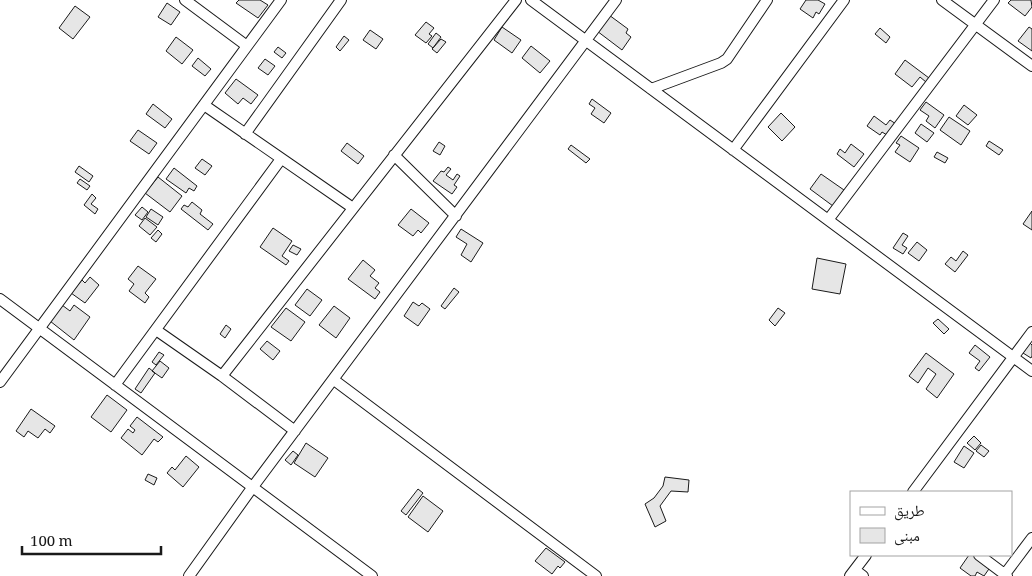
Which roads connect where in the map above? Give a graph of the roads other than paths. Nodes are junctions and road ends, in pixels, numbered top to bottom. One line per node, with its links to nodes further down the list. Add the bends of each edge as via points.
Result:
1 (185, 0): 13 (street)
2 (281, 0): 13 (street)
3 (341, 0): 17 (street)
4 (516, 0): 19 (street)
5 (531, 0): 12 (street)
6 (616, 0): 12 (street)
7 (767, 0): 15 (street, via 726,59)
8 (844, 0): 18 (street)
9 (942, 0): 11 (street)
10 (994, 0): 11 (street)
11 (976, 24): 14 (street); 23 (street)
12 (585, 40): 15 (street); 22 (street)
13 (247, 46): 16 (street)
14 (1032, 66)
15 (651, 89): 18 (street)
16 (204, 105): 17 (street); 25 (street)
17 (245, 134): 20 (street)
18 (733, 150): 23 (street)
19 (394, 155): 21 (street); 22 (street)
20 (282, 159): 21 (street); 26 (street)
21 (353, 208): 30 (street)
22 (456, 216): 31 (street)
23 (828, 220): 28 (street)
24 (0, 299): 25 (street)
25 (39, 328): 32 (street); 33 (street)
26 (156, 330): 30 (street); 33 (street)
27 (1032, 332): 28 (street)
28 (1014, 358): 29 (street); 36 (street)
29 (1032, 371)
30 (222, 376): 34 (street)
31 (334, 380): 34 (street); 44 (street)
32 (0, 382)
33 (115, 385): 35 (street)
34 (295, 431): 35 (street)
35 (252, 488): 42 (street); 43 (street)
36 (914, 491)
37 (1032, 538): 41 (street)
38 (865, 556): 40 (street)
39 (980, 556): 41 (street)
40 (856, 574)
41 (1006, 575)
42 (189, 576)
43 (372, 576)
44 (596, 576)

